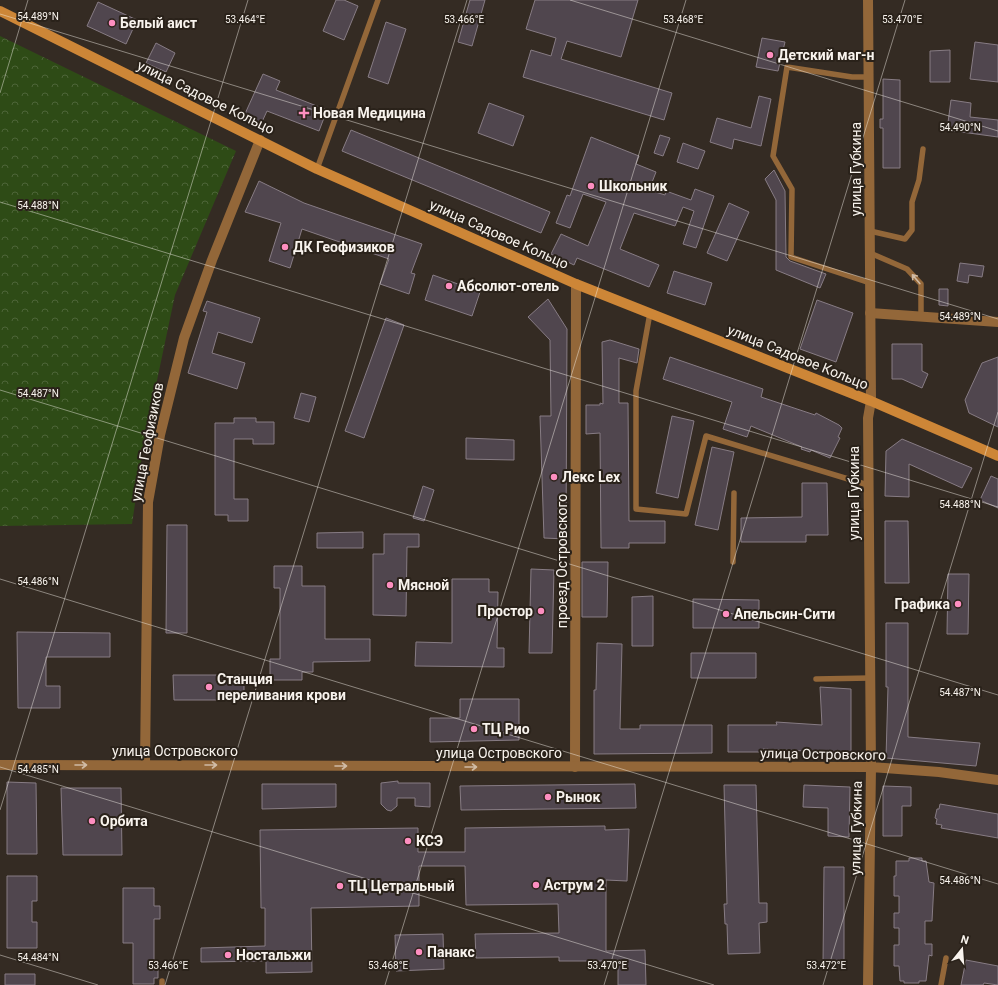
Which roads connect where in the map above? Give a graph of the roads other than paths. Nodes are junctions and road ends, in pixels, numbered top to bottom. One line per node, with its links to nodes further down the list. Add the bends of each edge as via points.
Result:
1 (378, 0): 7 (lane)
2 (868, 0): 4 (street, улица Губкина)
3 (0, 11): 5 (main road, улица Садовое Кольцо)
4 (869, 77): 8 (street, улица Губкина); 11 (lane, via 852,77 786,67 773,156 792,189 791,257)
5 (260, 140): 7 (main road, улица Садовое Кольцо); 24 (street, улица Геофизиков, via 184,338 148,502)
6 (923, 149): 8 (lane, via 919,180 912,202 912,230 905,239)
7 (317, 169): 10 (main road, улица Садовое Кольцо)
8 (870, 232): 9 (street, улица Губкина)
9 (870, 253): 11 (street, улица Губкина); 14 (lane, one-way to 9, via 921,284 907,269)
10 (576, 284): 12 (main road, улица Садовое Кольцо); 25 (street, проезд Островского)
11 (870, 284): 13 (street, улица Губкина)
12 (650, 313): 16 (main road, улица Садовое Кольцо); 18 (lane, via 636,390 636,509 686,514 706,436)
13 (870, 313): 14 (street); 16 (street, улица Губкина)
14 (921, 316): 15 (street)
15 (998, 322)
16 (871, 400): 17 (main road, улица Садовое Кольцо); 18 (street, улица Губкина, via 868,418)
17 (998, 456)
18 (868, 485): 21 (street, улица Губкина)
19 (734, 493): 20 (lane)
20 (733, 562)
21 (870, 678): 22 (lane); 26 (street, улица Губкина)
22 (816, 679)
23 (0, 765): 24 (street, улица Островского, one-way to 24)
24 (145, 765): 25 (street, улица Островского, one-way to 25)
25 (575, 767): 26 (street, улица Островского)
26 (871, 767): 27 (street, улица Островского); 29 (street, улица Губкина)
27 (998, 780)
28 (946, 958): 30 (lane)
29 (868, 985)
30 (941, 985)

